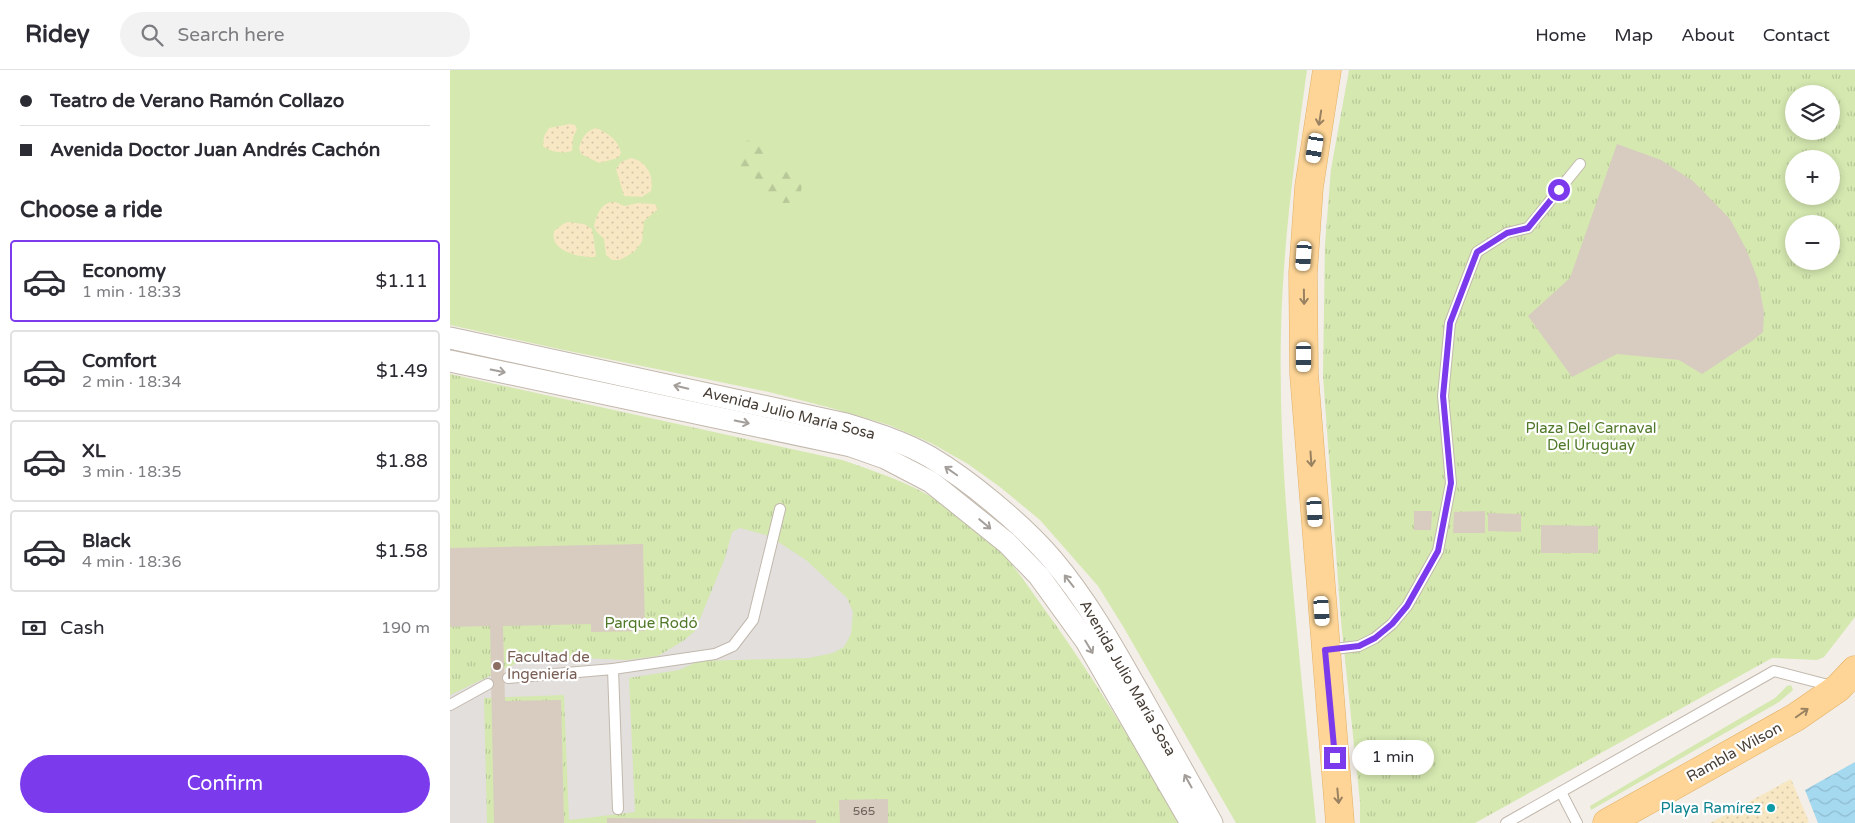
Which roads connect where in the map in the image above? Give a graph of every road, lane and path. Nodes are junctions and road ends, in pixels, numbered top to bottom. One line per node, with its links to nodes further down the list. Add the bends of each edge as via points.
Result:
1 (1327, 70): 6 (main road, one-way to 6, via 1309,187 1303,272 1304,374)
2 (1580, 164): 6 (lane, via 1528,228 1507,233 1477,252 1450,323 1443,396 1451,483 1438,551 1407,606 1392,624 1359,646)
3 (450, 338): 15 (street, Avenida Julio María Sosa, one-way to 3, via 1106,635 1074,587 1018,524 929,456 888,437 846,424)
4 (450, 361): 14 (street, Avenida Julio María Sosa, one-way to 14, via 851,446 885,458 931,482 1008,543 1039,576 1086,641)
5 (780, 509): 7 (lane, via 753,620 733,646 715,654)
6 (1325, 650): 16 (main road, one-way to 16)
7 (613, 669): 8 (lane); 13 (lane)
8 (508, 678)
9 (1846, 679): 12 (lane, via 1774,671); 19 (main road, Rambla Wilson, one-way to 9, via 1796,717)
10 (488, 684): 11 (lane)
11 (450, 705)
12 (1561, 792): 17 (lane); 18 (lane)
13 (618, 809)
14 (1191, 823)
15 (1212, 823)
16 (1340, 823)
17 (1506, 823)
18 (1577, 823)
19 (1607, 823)

